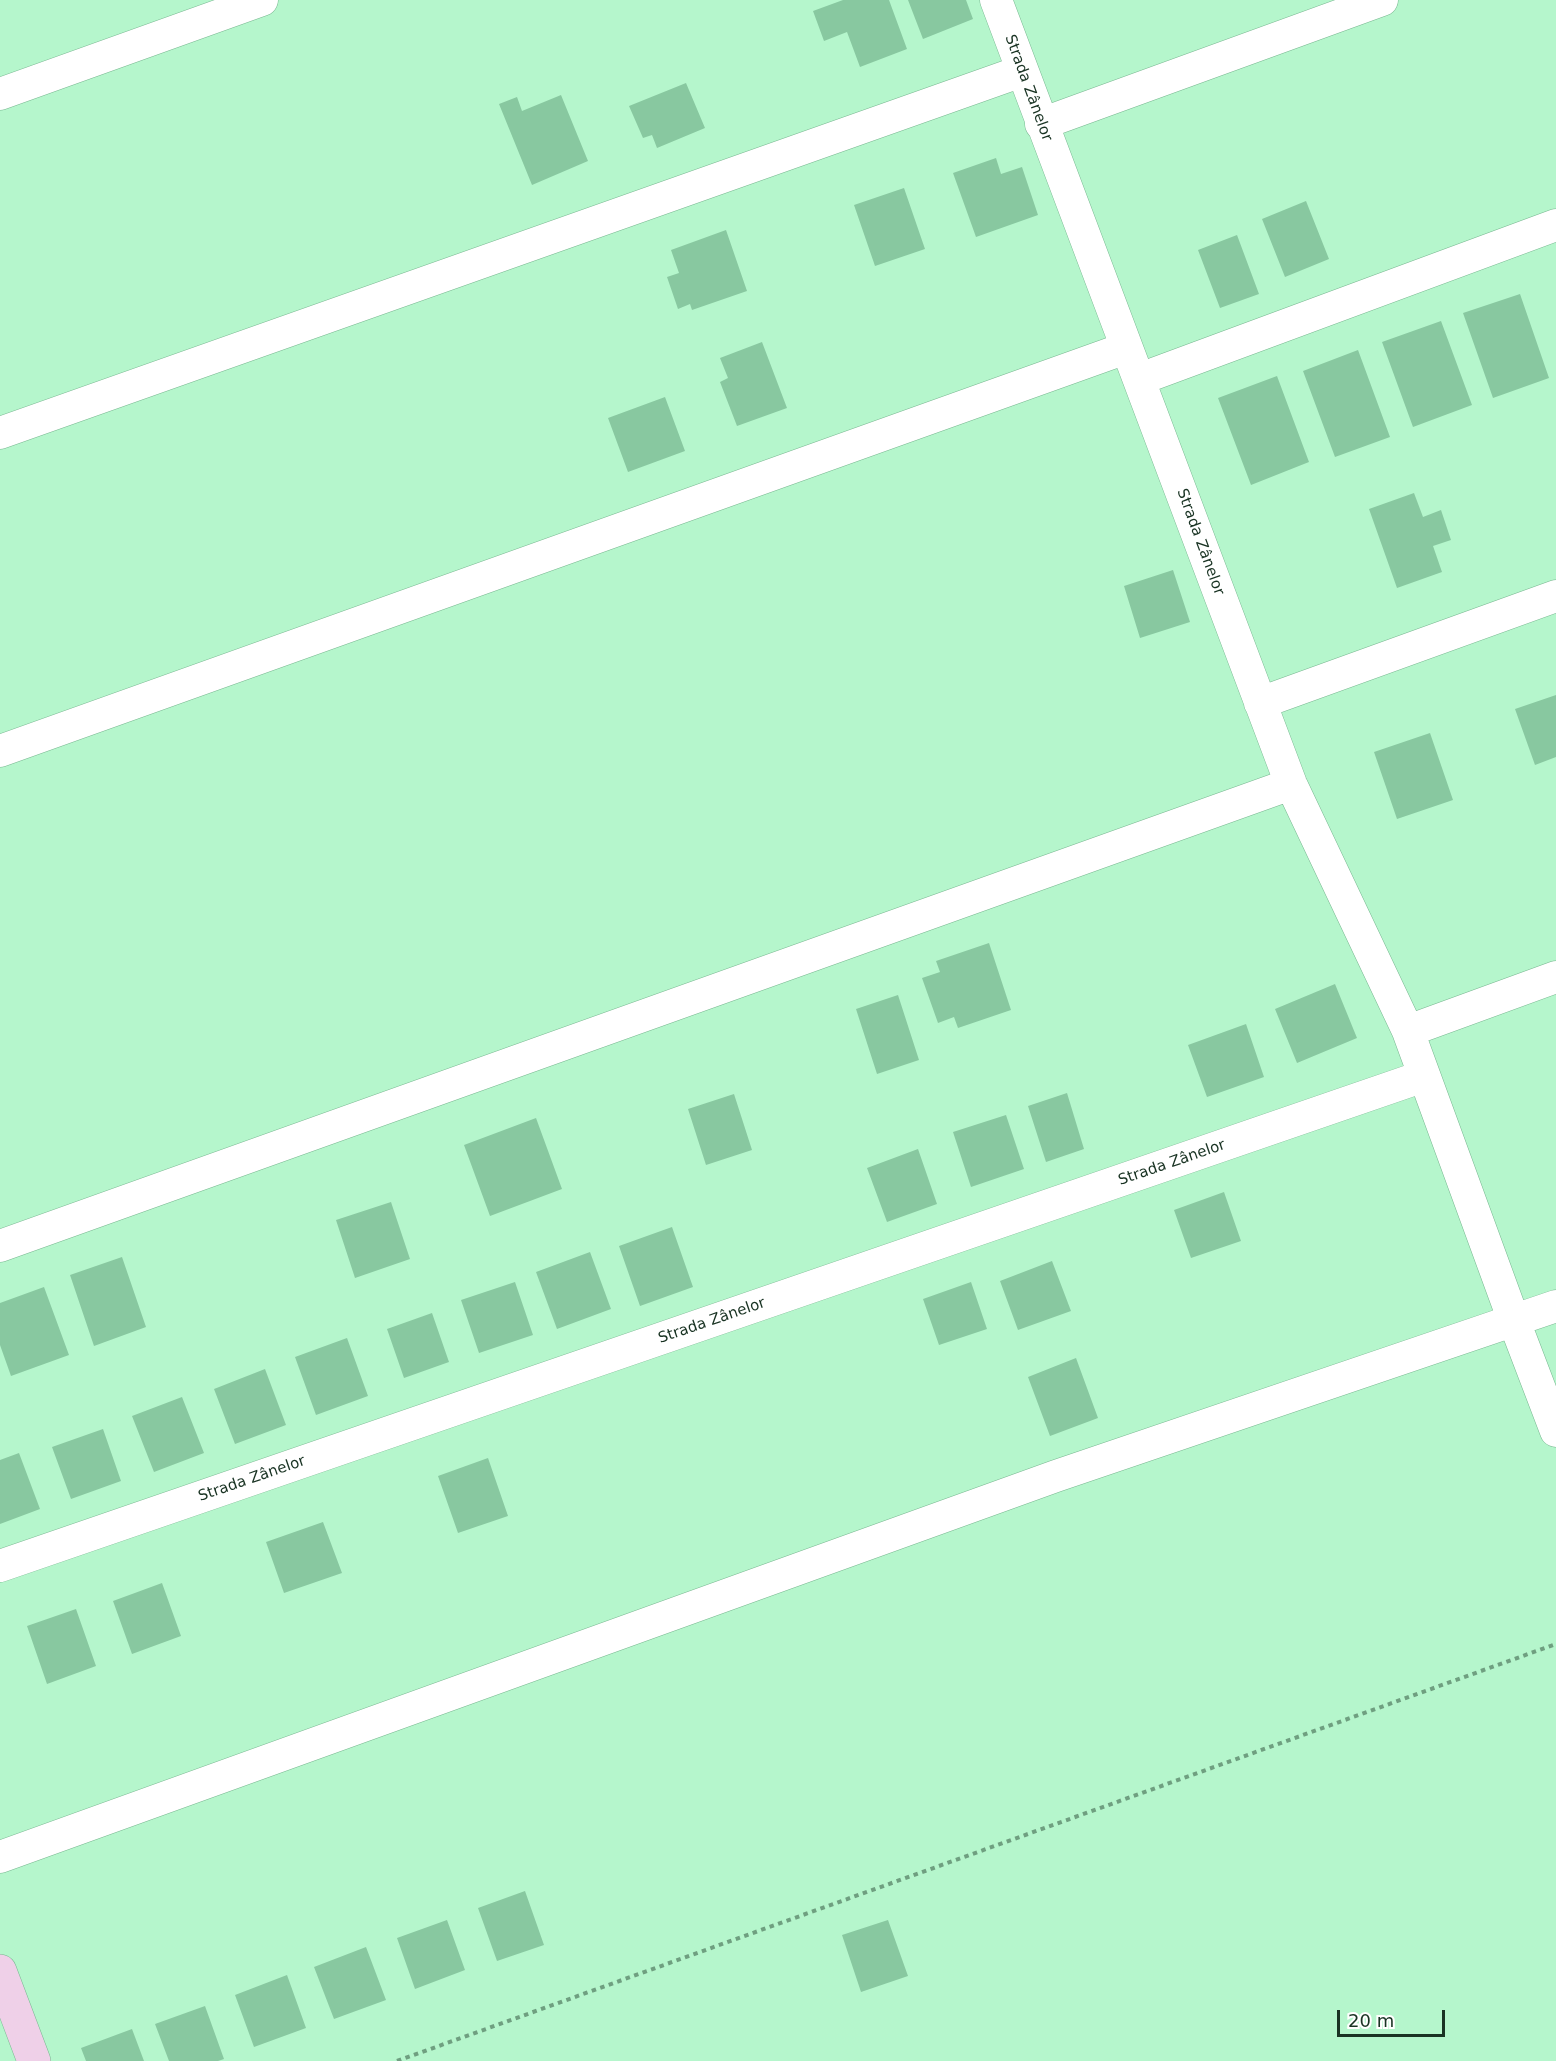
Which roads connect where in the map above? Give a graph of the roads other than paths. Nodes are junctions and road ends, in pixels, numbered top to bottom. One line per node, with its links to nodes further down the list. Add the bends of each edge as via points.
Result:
1 (262, 0): 5 (street)
2 (996, 0): 4 (street, Strada Zânelor)
3 (1382, 0): 6 (street)
4 (1022, 71): 6 (street, Strada Zânelor); 10 (street)
5 (0, 94)
6 (1041, 124): 8 (street, Strada Zânelor)
7 (1556, 225): 9 (street)
8 (1126, 348): 9 (street, Strada Zânelor); 13 (street)
9 (1140, 380): 12 (street, Strada Zânelor)
10 (0, 433)
11 (1556, 597): 12 (street)
12 (1260, 703): 14 (street, Strada Zânelor)
13 (0, 751)
14 (1291, 784): 16 (street, Strada Zânelor); 18 (street)
15 (1556, 977): 16 (street)
16 (1408, 1031): 17 (street, Strada Zânelor)
17 (1424, 1076): 20 (street, Strada Zânelor); 22 (street, Strada Zânelor)
18 (0, 1246)
19 (1556, 1306): 20 (street)
20 (1514, 1321): 21 (street, Strada Zânelor); 23 (street, via 1056,1476)
21 (1556, 1431)
22 (0, 1566)
23 (0, 1857)
24 (0, 1971): 25 (street)
25 (34, 2061)

